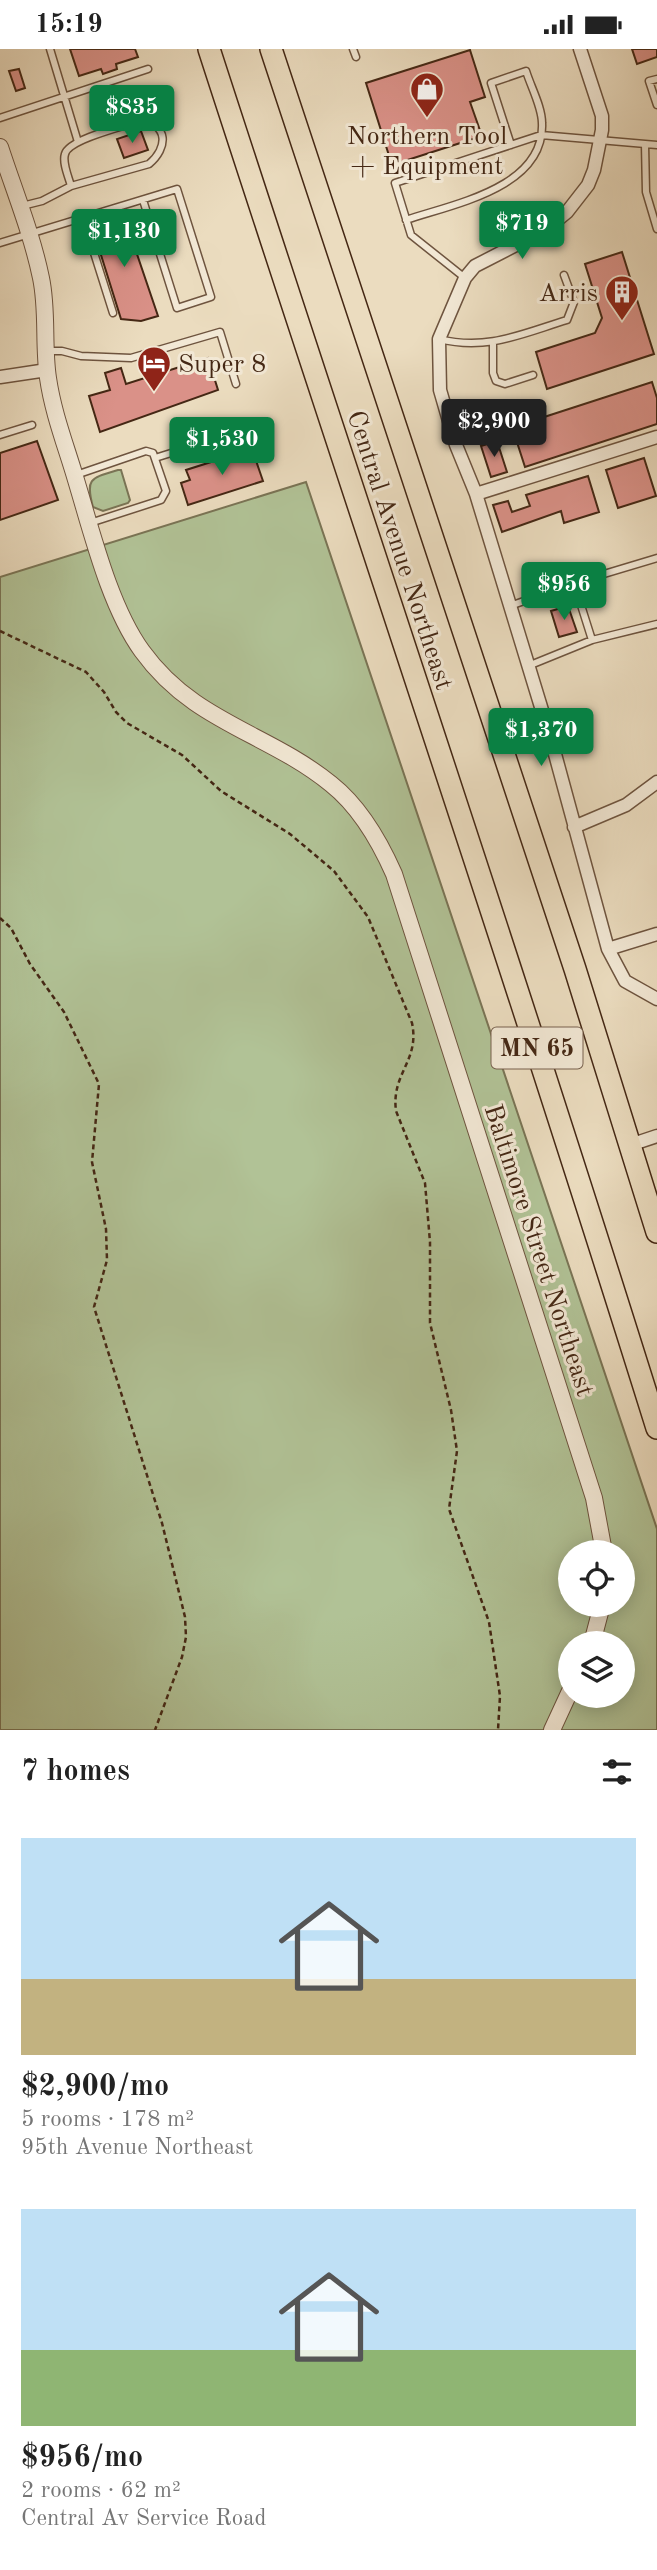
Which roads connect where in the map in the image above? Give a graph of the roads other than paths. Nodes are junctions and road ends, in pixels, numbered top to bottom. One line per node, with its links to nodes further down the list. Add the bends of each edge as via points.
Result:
1 (50, 49): 9 (lane)
2 (209, 49): 59 (highway, Central Avenue Northeast / MN 65)
3 (271, 49): 57 (highway, Central Avenue Northeast / MN 65)
4 (353, 49): 6 (lane)
5 (580, 49): 13 (street, via 602,116)
6 (356, 57)
7 (148, 69): 9 (lane)
8 (657, 79): 10 (lane, via 649,81)
9 (65, 96): 11 (lane); 14 (lane)
10 (657, 105)
11 (0, 118)
12 (541, 135): 13 (lane); 16 (lane); 16 (lane, via 542,123 526,71 491,83); 23 (lane, via 523,172 501,187)
13 (600, 140): 15 (lane); 28 (street, via 588,185 567,212 535,236 475,266)
14 (78, 142): 19 (lane, via 65,153); 19 (lane, via 140,121 153,122 163,141 159,156 149,164)
15 (645, 144): 17 (lane); 24 (lane, via 646,192)
16 (511, 145): 23 (lane, via 395,183)
17 (657, 145)
18 (1, 152): 21 (street, Baltimore Street Northeast)
19 (71, 186): 21 (lane)
20 (143, 200): 20 (lane, via 177,189 211,297 177,308); 22 (lane)
21 (20, 207): 25 (street, Baltimore Street Northeast)
22 (83, 218): 25 (lane); 29 (lane)
23 (406, 220): 28 (lane, via 411,236)
24 (657, 229)
25 (28, 235): 26 (lane); 32 (street, Baltimore Street Northeast, via 41,278)
26 (0, 243)
27 (564, 275): 31 (lane, via 574,302 567,320)
28 (465, 278): 30 (street)
29 (113, 313)
30 (439, 339): 31 (lane, via 459,344); 43 (street, via 440,390)
31 (493, 343): 34 (lane, via 496,381 505,384)
32 (46, 351): 33 (street, Baltimore Street Northeast); 36 (lane, via 131,358 220,332)
33 (47, 370): 35 (street); 42 (street, Baltimore Street Northeast)
34 (533, 375)
35 (0, 377)
36 (236, 384)
37 (32, 425): 39 (lane)
38 (238, 432): 41 (lane)
39 (0, 435)
40 (657, 437): 43 (street)
41 (155, 458): 42 (lane, via 146,450); 44 (lane, via 166,491 161,500)
42 (75, 475): 44 (street, Baltimore Street Northeast)
43 (475, 494): 47 (street)
44 (90, 523): 60 (street, Baltimore Street Northeast, via 123,619 157,670 206,712 333,785 361,816 385,854 594,1499)
45 (657, 558): 46 (lane)
46 (575, 583): 47 (lane); 49 (lane)
47 (510, 607): 50 (street)
48 (657, 624): 49 (lane)
49 (592, 641): 50 (lane)
50 (528, 666): 52 (street)
51 (657, 782): 52 (street, via 626,805)
52 (574, 827): 54 (street)
53 (657, 934): 54 (street)
54 (608, 949): 55 (street, via 625,981)
55 (657, 999)
56 (657, 1136): 57 (street)
57 (630, 1145): 58 (highway, Central Avenue Northeast / MN 65)
58 (657, 1232)
59 (657, 1428)
60 (602, 1540)
61 (562, 1708): 62 (street)
62 (552, 1730)

